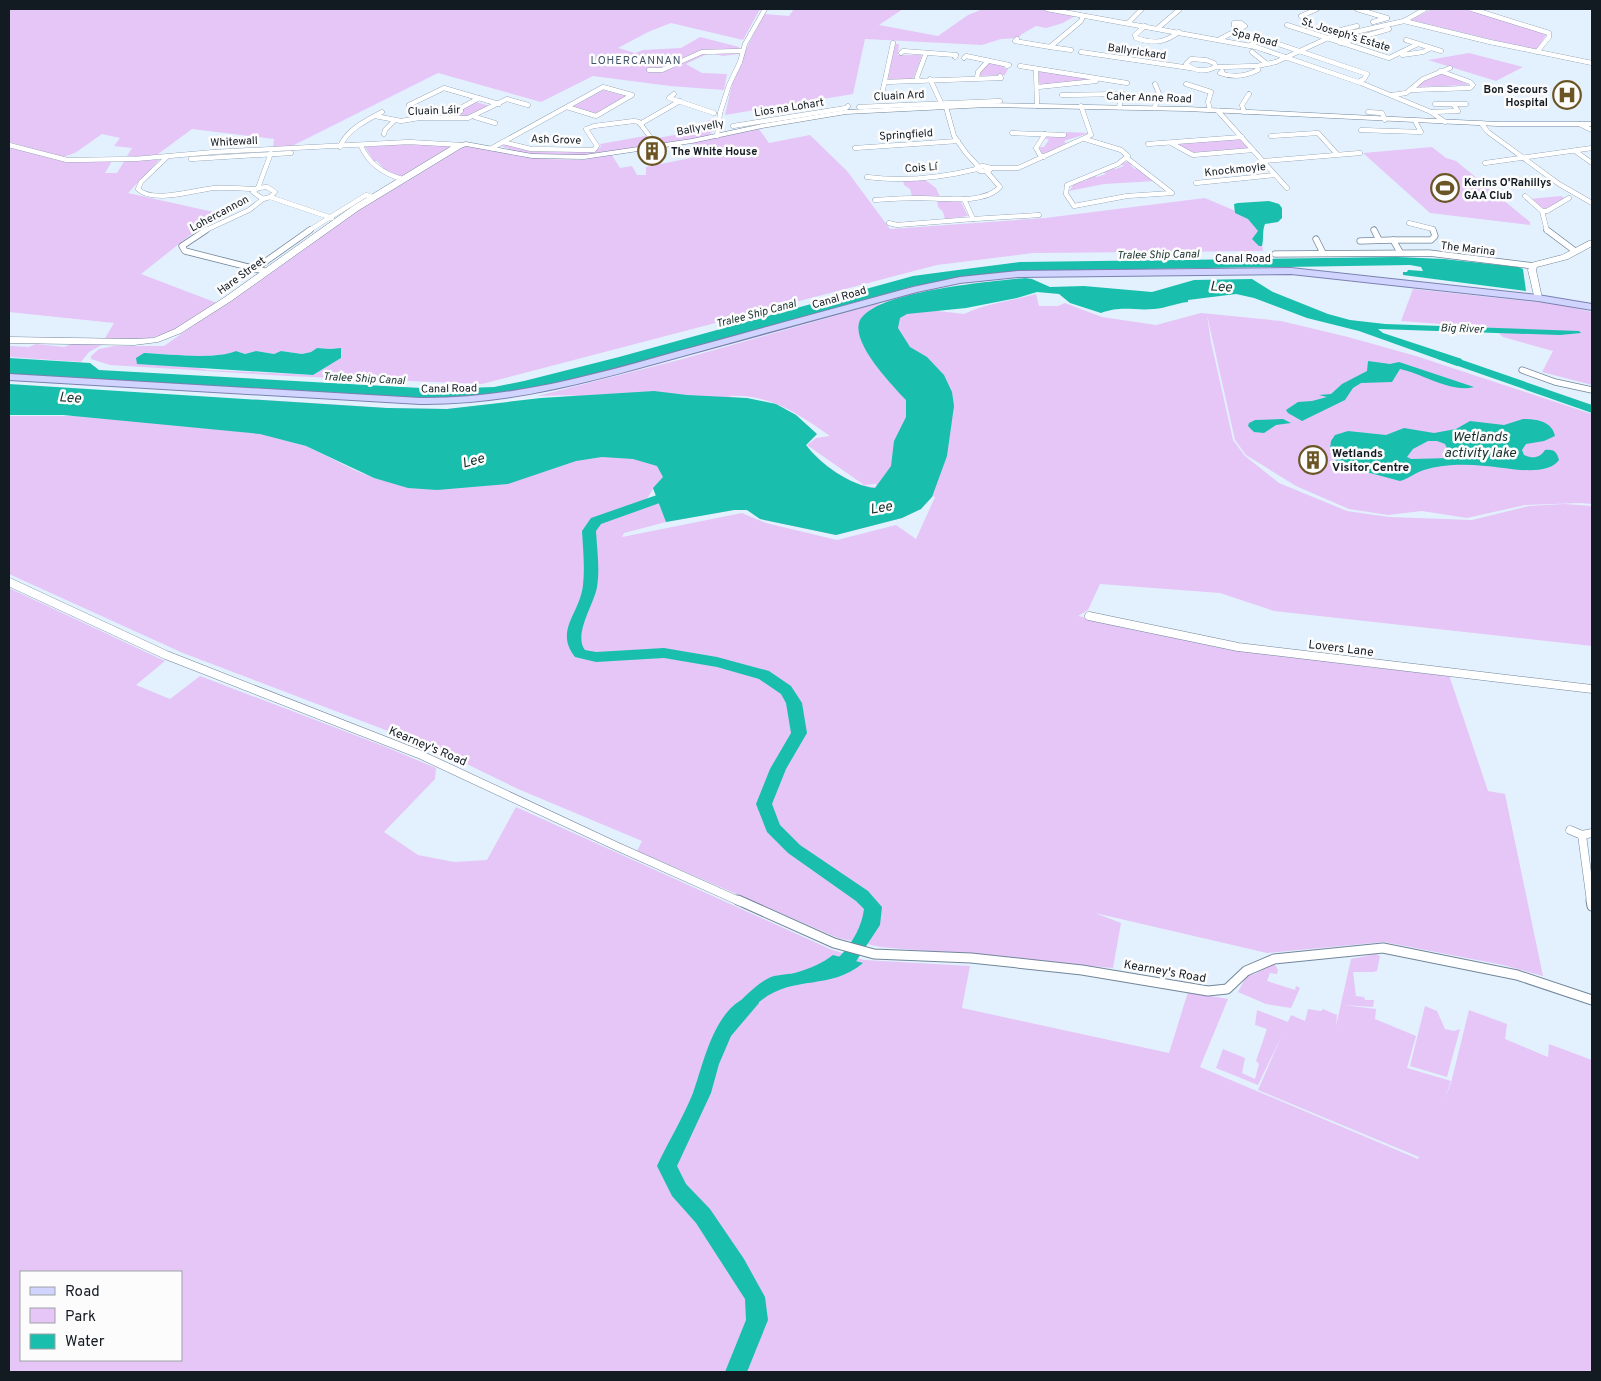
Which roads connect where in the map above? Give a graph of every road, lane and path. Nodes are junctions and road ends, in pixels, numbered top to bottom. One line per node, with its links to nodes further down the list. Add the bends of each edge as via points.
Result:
1 (765, 9): 33 (street)
2 (1047, 9): 9 (street, Spa Road)
3 (1142, 9): 13 (street)
4 (1180, 9): 19 (street)
5 (1317, 9): 10 (street)
6 (1357, 9): 11 (street)
7 (1425, 9): 12 (street)
8 (1472, 9): 38 (street, via 1549,33)
9 (1086, 16): 13 (street, Spa Road); 30 (street)
10 (1301, 16)
11 (1386, 18): 14 (street); 21 (street, via 1341,30)
12 (1404, 21): 14 (street); 38 (street)
13 (1126, 22): 17 (street, Spa Road)
14 (1398, 22): 15 (street)
15 (1385, 24): 21 (street); 27 (street, via 1389,29)
16 (1287, 25): 23 (street, St. Joseph's Estate)
17 (1145, 26): 19 (street, Spa Road); 20 (street, via 1135,35 1136,38 1159,44)
18 (1240, 27): 22 (street)
19 (1158, 28): 20 (street, Spa Road)
20 (1179, 32): 22 (street, Spa Road)
21 (1344, 34): 23 (street, Ballyrickard)
22 (1220, 38): 29 (street, Spa Road)
23 (1328, 38): 27 (street, St. Joseph's Estate); 37 (street, Ballyrickard)
24 (1017, 39): 30 (street, via 1015,41)
25 (1406, 40): 28 (street, St. Joseph's Estate)
26 (893, 43): 65 (street, Cluain Ard)
27 (1341, 43): 42 (street, St. Joseph's Estate, via 1389,58)
28 (1418, 44): 31 (street, St. Joseph's Estate); 42 (street, St. Joseph's Estate)
29 (1250, 45): 37 (street, via 1264,39); 45 (street, Spa Road)
30 (1050, 47): 32 (street)
31 (1431, 48): 34 (street, St. Joseph's Estate); 42 (street, St. Joseph's Estate)
32 (1071, 50)
33 (742, 51): 57 (street, via 702,52 662,70); 117 (street, via 720,113)
34 (1441, 51)
35 (1081, 52): 43 (street, Ballyrickard)
36 (1252, 52): 49 (street)
37 (1300, 52): 45 (street, Ballyrickard); 66 (street, via 1367,74)
38 (1537, 52): 48 (street)
39 (926, 53): 40 (street, via 902,51); 44 (street); 64 (street, Cluain Ard)
40 (902, 54)
41 (1140, 54): 43 (street, via 1120,46)
42 (1400, 54)
43 (1105, 56): 54 (street, Ballyrickard)
44 (955, 57)
45 (1288, 57): 49 (street, Ballyrickard); 66 (street, Spa Road)
46 (964, 58): 47 (street)
47 (988, 61): 50 (street); 61 (street)
48 (1592, 63)
49 (1266, 64): 52 (street, Ballyrickard)
50 (1008, 66)
51 (1020, 66): 56 (street)
52 (1256, 66): 53 (street, Ballyrickard); 58 (street, Ballyrickard, via 1256,72 1241,76 1224,75 1220,73)
53 (1216, 67): 54 (street, Ballyrickard, via 1208,70); 54 (street, Ballyrickard, via 1210,61 1196,59 1186,62)
54 (1190, 68)
55 (1450, 68): 59 (street)
56 (1036, 69): 63 (street); 70 (street)
57 (649, 70)
58 (1222, 71)
59 (1440, 71): 71 (street, via 1416,83); 71 (street, via 1472,85 1470,88)
60 (1000, 76): 61 (street, Cluain Ard)
61 (977, 78): 62 (street, Cluain Ard)
62 (930, 79): 64 (street, Cluain Ard); 87 (street, Cluain Ard)
63 (1102, 79): 67 (street); 70 (street)
64 (918, 80): 65 (street, Cluain Ard)
65 (885, 82): 73 (street, Cluain Ard)
66 (1358, 82): 76 (street, Spa Road)
67 (1127, 83)
68 (1155, 84): 93 (street, via 1160,96)
69 (1186, 84): 94 (street, via 1211,92)
70 (1038, 87): 88 (street)
71 (1408, 91): 76 (street); 78 (street)
72 (674, 94): 79 (street, via 668,98)
73 (882, 94)
74 (1249, 94): 98 (street, via 1242,104)
75 (1062, 95): 91 (street, via 1123,94)
76 (1392, 95): 78 (street, Spa Road)
77 (479, 98): 81 (street, Cluain Láir); 85 (street, Cluain Láir, via 444,88); 97 (street, via 456,110)
78 (1401, 99): 100 (street, Spa Road)
79 (680, 101): 101 (street); 112 (street)
80 (1000, 101): 87 (street, Cluain Ard)
81 (499, 104): 86 (street, Cluain Láir, via 507,99); 103 (street, Cluain Láir)
82 (1435, 104): 83 (street)
83 (1453, 104): 84 (street); 100 (street, via 1458,111)
84 (1466, 104)
85 (409, 105)
86 (528, 105)
87 (943, 105): 88 (street, Caher Anne Road); 92 (street, Caher Anne Road); 125 (street)
88 (1037, 106): 89 (street, Caher Anne Road)
89 (1081, 106): 91 (street, Caher Anne Road); 124 (street, via 1092,133)
90 (567, 107): 104 (street); 104 (street, Ash Grove, via 603,87 632,94); 126 (street, Ash Grove)
91 (1119, 107): 93 (street, Caher Anne Road)
92 (853, 108): 117 (street, Ballyvelly)
93 (1154, 108): 94 (street, Caher Anne Road)
94 (1210, 110): 95 (street, Caher Anne Road)
95 (1218, 110): 98 (street, Caher Anne Road); 123 (street, Knockmoyle)
96 (382, 112): 102 (street)
97 (461, 112)
98 (1244, 112): 105 (street, Caher Anne Road)
99 (1368, 112): 105 (street, via 1382,113)
100 (1431, 112): 109 (street, Spa Road)
101 (714, 113)
102 (375, 116): 106 (street, Cluain Láir); 133 (street, via 351,132)
103 (475, 116): 106 (street, Cluain Láir); 108 (street, Cluain Láir)
104 (596, 116): 111 (street)
105 (1385, 120): 107 (street, Caher Anne Road)
106 (394, 121): 119 (street, Cluain Láir)
107 (1415, 121): 109 (street, Caher Anne Road); 115 (street, via 1421,132)
108 (496, 122)
109 (1445, 122): 110 (street, Caher Anne Road)
110 (1481, 123): 113 (street, Caher Anne Road); 146 (street)
111 (604, 124): 112 (street, Ash Grove, via 634,120); 126 (street, Ash Grove, via 586,130 597,146 594,150 531,149)
112 (640, 124): 132 (street)
113 (1579, 124): 114 (street, Caher Anne Road); 116 (street)
114 (1592, 124)
115 (1361, 130)
116 (1592, 130)
117 (718, 132): 132 (street, Ballyvelly)
118 (1012, 133): 120 (street)
119 (384, 134)
120 (1045, 134): 121 (street); 145 (street, via 1036,148)
121 (1064, 134)
122 (1271, 136): 143 (street, via 1318,133)
123 (1242, 137): 127 (street); 137 (street, Knockmoyle)
124 (1085, 139): 145 (street, Cois Lí); 148 (street, via 1124,152)
125 (958, 140): 135 (street, Springfield); 153 (street)
126 (503, 142): 134 (street, Ash Grove)
127 (1171, 142): 128 (street); 137 (street, Knockmoyle, via 1194,155)
128 (1148, 144)
129 (9, 145): 149 (street, via 67,160)
130 (462, 145): 131 (street, via 422,142); 134 (street, Ballyvelly); 157 (street, Hare Street)
131 (361, 146): 133 (street); 157 (street, via 370,161)
132 (657, 146): 134 (street, Ballyvelly, via 574,158 532,156)
133 (340, 147): 139 (street, via 326,147 324,151)
134 (492, 148)
135 (856, 148)
136 (1592, 148): 140 (street)
137 (1253, 150): 150 (street, Knockmoyle)
138 (219, 152): 141 (street, Whitewall); 144 (street, Whitewall); 147 (street)
139 (272, 152): 141 (street); 159 (street, Lohercannon)
140 (1575, 152): 146 (street); 152 (street)
141 (250, 153): 147 (street)
142 (1360, 153): 143 (street, Knockmoyle)
143 (1338, 154): 150 (street, Knockmoyle)
144 (196, 156): 147 (street); 149 (street)
145 (1044, 157): 154 (street, Cois Lí, via 1012,169)
146 (1522, 157): 151 (street); 167 (street)
147 (217, 158)
148 (1128, 158): 148 (street, via 1067,185 1067,198 1074,206 1127,196 1172,193)
149 (165, 159): 159 (street, Lohercannon, via 141,182 138,189 143,194 161,196 215,188)
150 (1264, 161): 155 (street, Knockmoyle)
151 (1485, 163)
152 (1592, 164)
153 (977, 168): 154 (street, Cois Lí, via 986,166); 156 (street, Cois Lí, via 923,178)
154 (989, 170): 165 (street, via 1000,189)
155 (1275, 175): 158 (street, Knockmoyle); 160 (street, Knockmoyle)
156 (867, 177)
157 (402, 180): 170 (street, Hare Street)
158 (1196, 183)
159 (256, 188): 162 (street, Lohercannon, via 273,190 275,192); 164 (street, Lohercannon, via 253,192)
160 (1287, 188)
161 (1524, 196): 168 (street)
162 (270, 197): 164 (street, Lohercannon); 170 (street, Lohercannon)
163 (1569, 198): 168 (street)
164 (263, 199): 185 (street, Lohercannon, via 182,246 184,251)
165 (964, 199): 166 (street); 171 (street)
166 (875, 200)
167 (1592, 203)
168 (1542, 211): 180 (street, via 1547,232)
169 (1039, 216): 171 (street)
170 (334, 218): 185 (street); 186 (street, Hare Street)
171 (973, 219): 172 (street)
172 (889, 223)
173 (1409, 223): 178 (street, The Marina, via 1433,229 1434,238)
174 (1374, 230): 177 (street)
175 (1316, 239): 182 (street)
176 (1360, 240): 177 (street, The Marina)
177 (1379, 240): 178 (street, The Marina)
178 (1393, 240): 181 (street)
179 (1592, 243): 180 (street)
180 (1575, 251): 184 (street)
181 (1400, 252): 182 (street, The Marina); 184 (street, The Marina)
182 (1324, 253): 183 (street, The Marina)
183 (1274, 254)
184 (1534, 266): 187 (street)
185 (254, 270): 186 (street, Lohercannon)
186 (264, 271): 189 (street, Hare Street, via 178,331 155,340 108,343)
187 (1538, 298): 188 (main road, Canal Road); 191 (main road, Canal Road, via 1291,271 1026,273 974,278 916,289 571,383 484,400 420,401)
188 (1592, 307)
189 (9, 340)
190 (1522, 370): 192 (street)
191 (9, 377)
192 (1592, 390)
193 (9, 582): 200 (street, Kearney's Road, via 166,656 419,754 616,846 866,953 971,958 1110,974 1208,991 1226,989 1246,971 1274,959 1383,948 1517,975)
194 (1089, 616): 195 (street, Lovers Lane, via 1238,647)
195 (1592, 689)
196 (1570, 830): 198 (street)
197 (1592, 832): 198 (street)
198 (1582, 835): 199 (street)
199 (1592, 906)
200 (1592, 1000)

